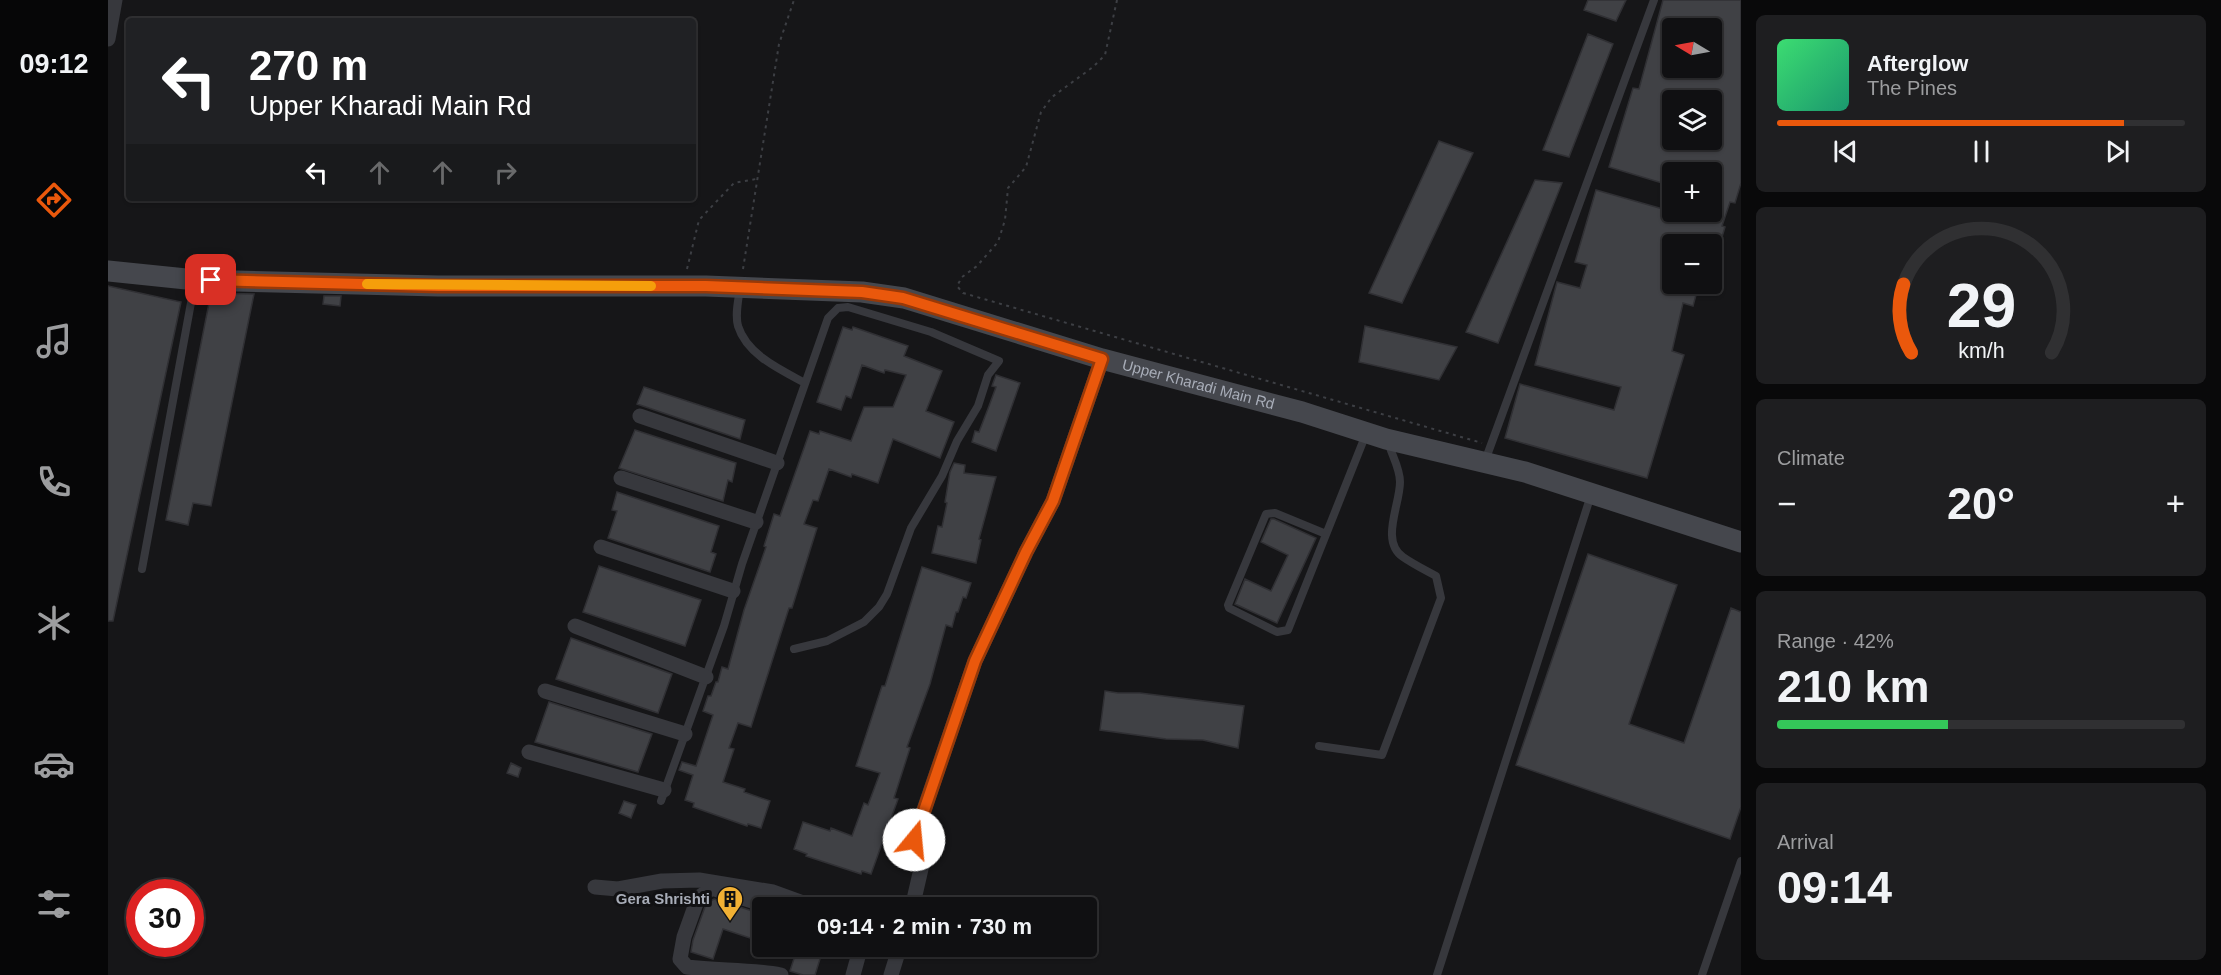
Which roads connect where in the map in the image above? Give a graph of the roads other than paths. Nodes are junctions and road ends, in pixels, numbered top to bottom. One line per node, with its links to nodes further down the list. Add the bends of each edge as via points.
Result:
1 (116, 0): 3 (street)
2 (1654, 0): 11 (lane)
3 (108, 39)
4 (108, 271): 5 (street, Upper Kharadi Main Rd)
5 (196, 280): 6 (street, Upper Kharadi Main Rd); 19 (lane)
6 (740, 287): 7 (street, Upper Kharadi Main Rd, via 862,292 903,298); 8 (lane, via 738,327 747,342 774,366)
7 (1102, 359): 10 (street, Upper Kharadi Main Rd); 32 (street, via 1053,501 975,661 940,759 915,836 921,869)
8 (805, 383): 12 (lane); 22 (lane, via 828,318 838,308 848,307 931,332 999,361 988,375 978,406 911,528 879,607 864,622 827,641)
9 (640, 416): 12 (street)
10 (1376, 435): 11 (street, Upper Kharadi Main Rd); 16 (lane); 26 (lane, via 1399,473 1392,538 1395,548 1401,556 1436,576 1441,598 1382,755)
11 (1487, 454): 14 (street, Upper Kharadi Main Rd)
12 (777, 463): 15 (lane)
13 (621, 478): 15 (street)
14 (1591, 495): 17 (street, Upper Kharadi Main Rd); 39 (lane)
15 (756, 522): 20 (lane)
16 (1326, 534): 16 (lane, via 1288,630 1277,632 1229,608 1266,514 1275,513)
17 (1741, 542)
18 (601, 547): 20 (street)
19 (142, 569)
20 (733, 591): 23 (lane)
21 (575, 626): 23 (street)
22 (794, 649)
23 (706, 677): 25 (lane)
24 (545, 691): 25 (street)
25 (685, 734): 28 (lane)
26 (1319, 746)
27 (529, 752): 28 (street)
28 (662, 796)
29 (1741, 861): 40 (lane)
30 (596, 887): 31 (street, via 618,890 662,881 699,880)
31 (787, 897)
32 (915, 897)
33 (752, 901): 36 (street, via 712,888 698,898 680,959 687,967)
34 (858, 957): 37 (street)
35 (897, 957): 38 (street)
36 (781, 975)
37 (853, 975)
38 (891, 975)
39 (1437, 975)
40 (1702, 975)

